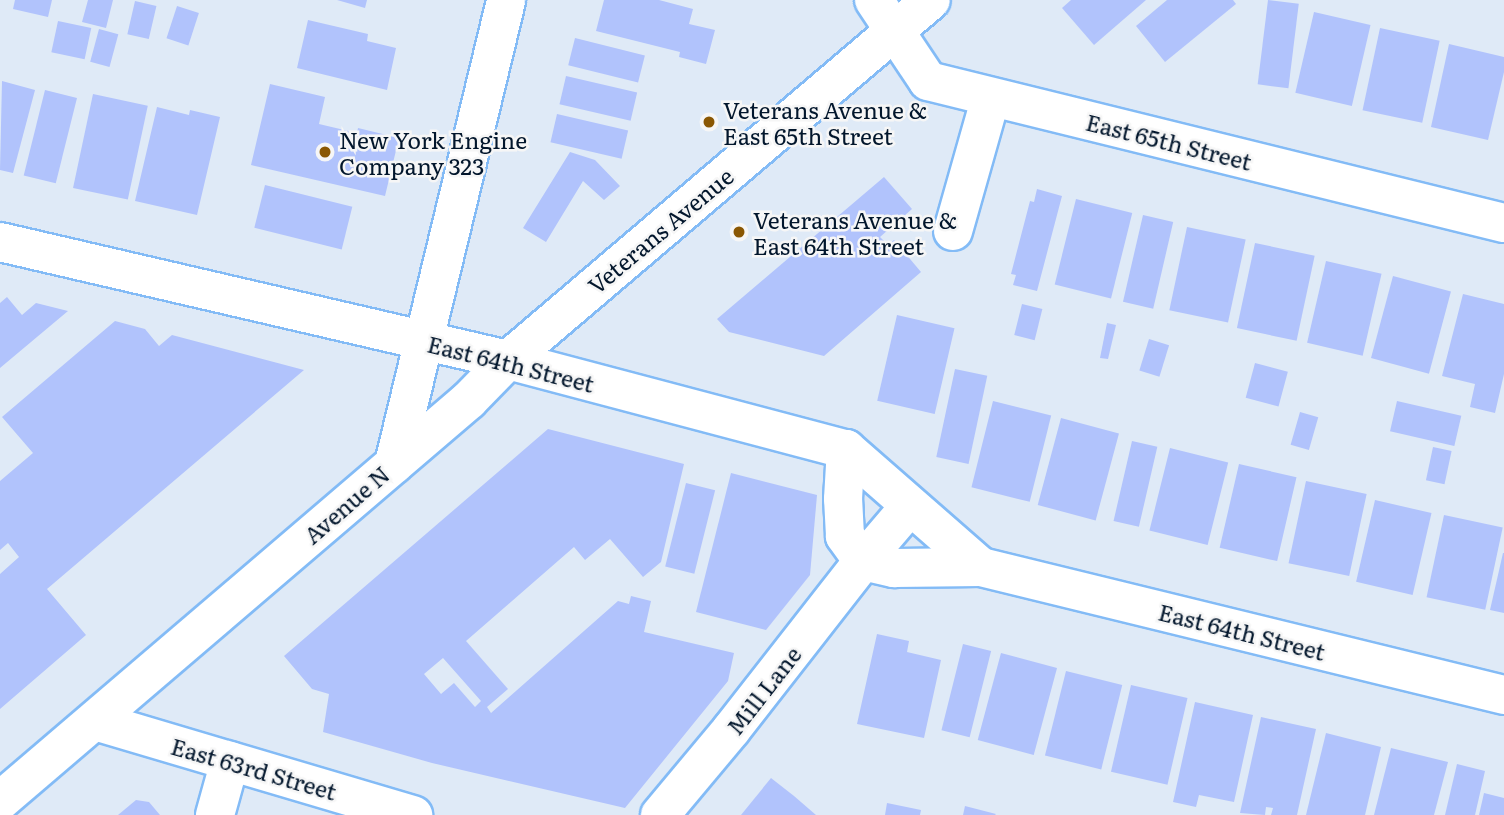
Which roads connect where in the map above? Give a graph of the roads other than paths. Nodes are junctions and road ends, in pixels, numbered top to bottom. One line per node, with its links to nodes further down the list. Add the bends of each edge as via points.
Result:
1 (506, 0): 8 (street, Avenue N)
2 (931, 0): 3 (street, Veterans Avenue)
3 (884, 15): 4 (street, East 65th Street, via 928,81); 9 (street, Veterans Avenue)
4 (991, 97): 5 (street, East 65th Street); 6 (street)
5 (1504, 223)
6 (953, 232)
7 (0, 242): 8 (street, East 64th Street)
8 (423, 341): 9 (street, East 64th Street); 11 (street, Avenue N)
9 (508, 360): 10 (street, East 64th Street); 11 (street, Veterans Avenue)
10 (846, 449): 12 (street, East 64th Street); 13 (street, via 845,536)
11 (394, 464): 16 (street, Avenue N)
12 (910, 506): 13 (street, Mill Lane); 14 (street, East 64th Street)
13 (863, 561): 14 (street, East 64th Street, via 894,568); 21 (street, Mill Lane)
14 (981, 567): 15 (street, East 64th Street)
15 (1504, 695)
16 (95, 721): 17 (street, East 63rd Street); 18 (street, Avenue N)
17 (230, 761): 19 (street); 20 (street, East 63rd Street)
18 (0, 801)
19 (215, 815)
20 (413, 815)
21 (660, 815)

